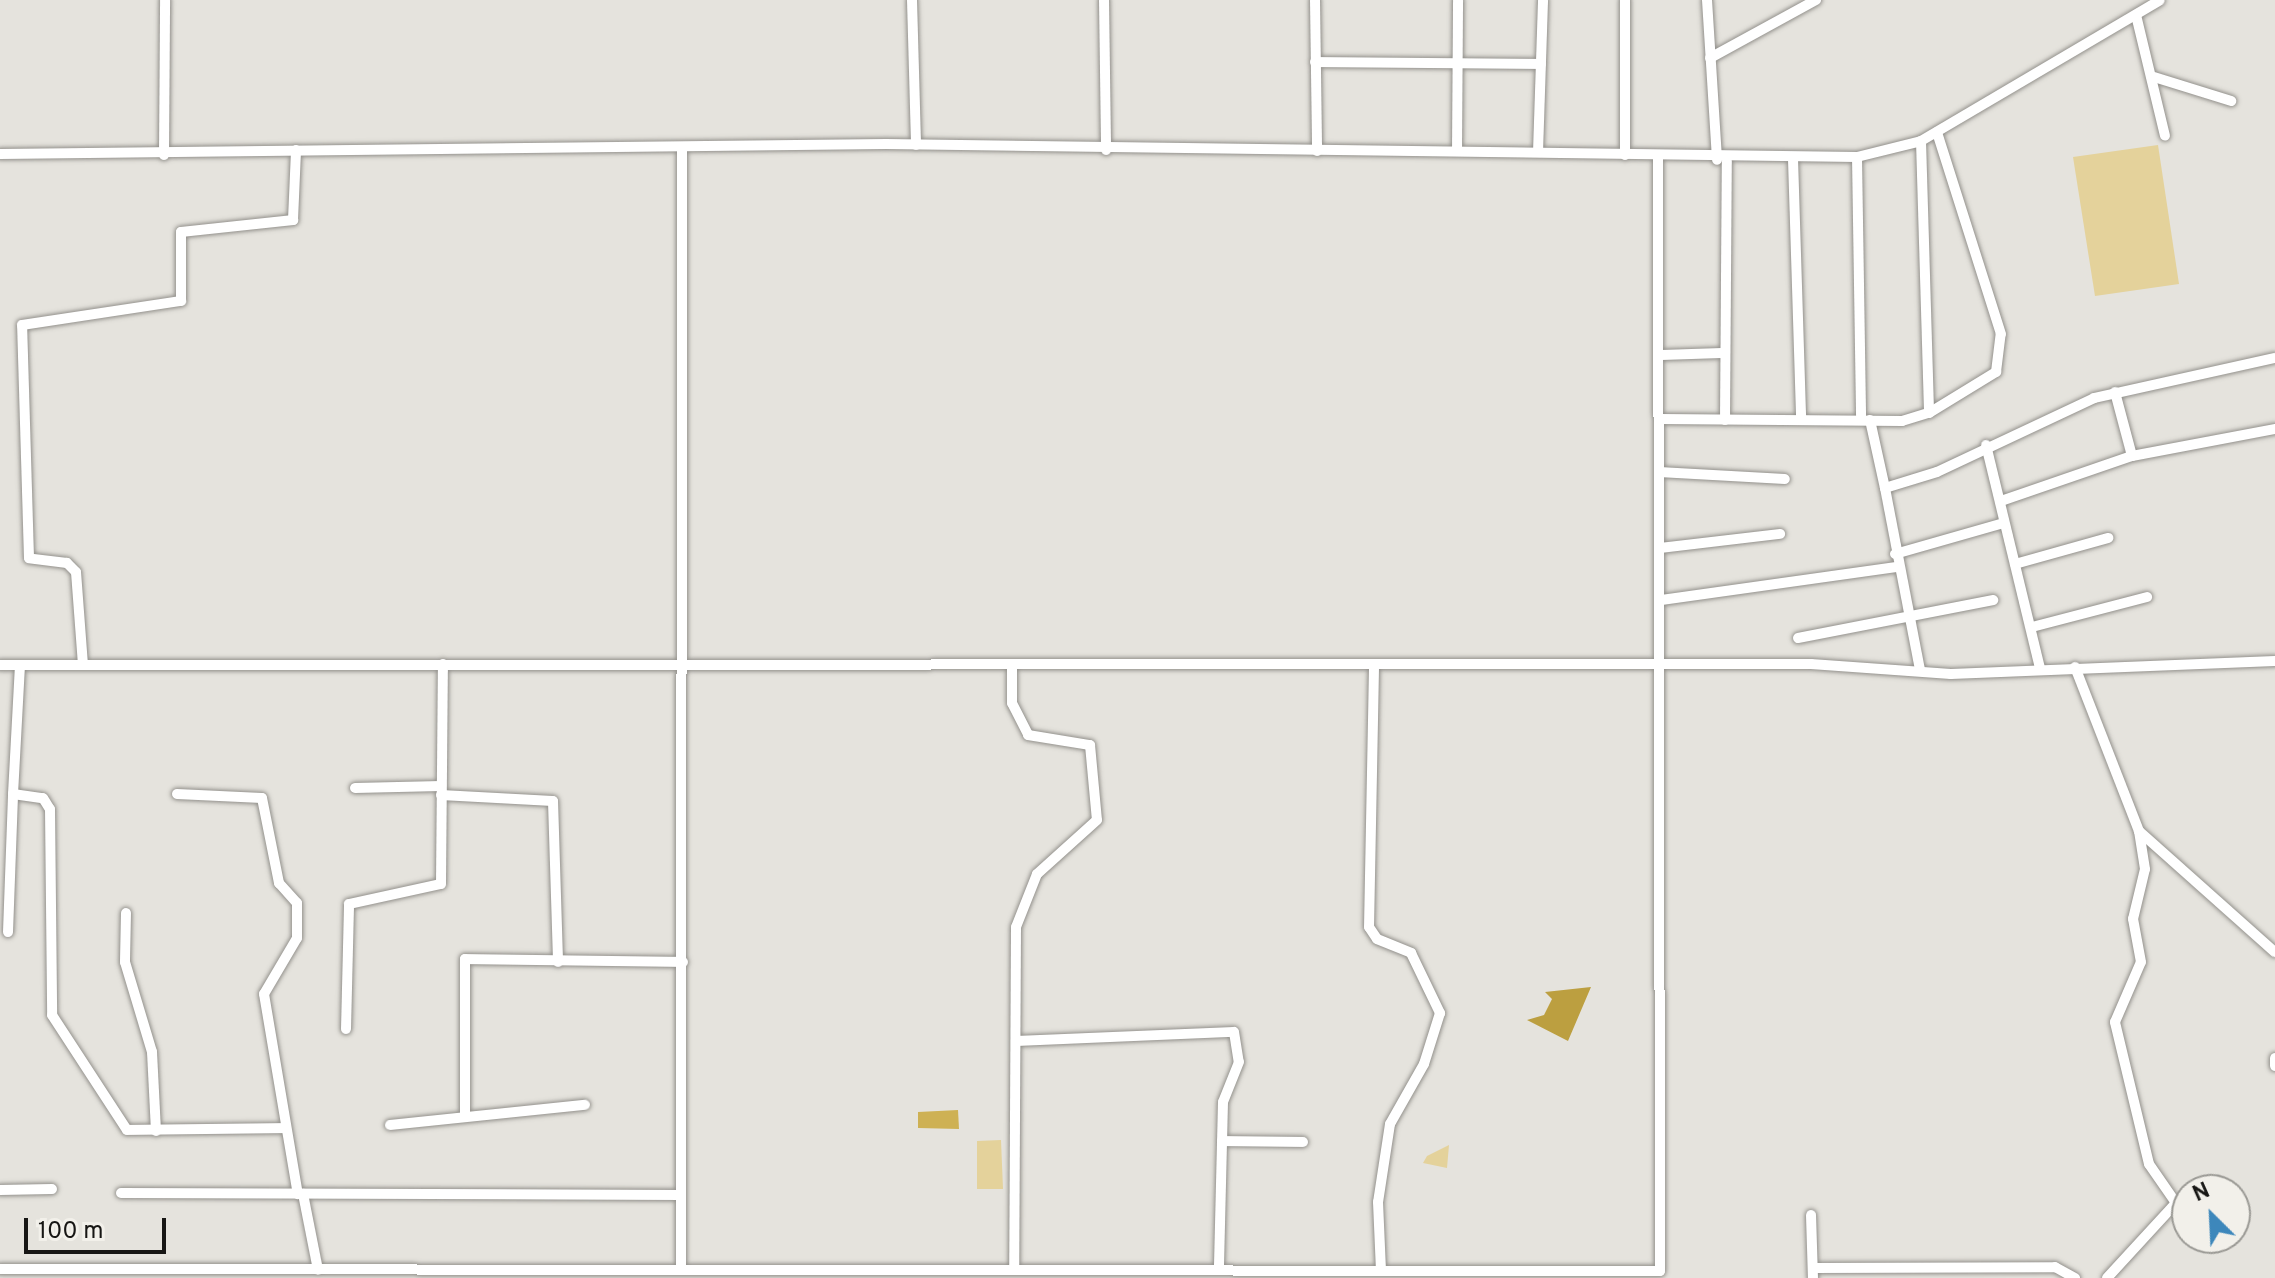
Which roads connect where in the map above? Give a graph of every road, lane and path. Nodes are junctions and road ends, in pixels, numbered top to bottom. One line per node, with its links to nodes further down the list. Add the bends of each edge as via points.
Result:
1 (165, 0): 29 (street)
2 (912, 0): 21 (street)
3 (1104, 0): 24 (street)
4 (1315, 0): 13 (street)
5 (1458, 0): 14 (street)
6 (1543, 0): 15 (street)
7 (1625, 0): 30 (street)
8 (1707, 0): 12 (street)
9 (1816, 0): 12 (street)
10 (2160, 0): 11 (street)
11 (2136, 15): 16 (street); 18 (street)
12 (1710, 58): 34 (street)
13 (1315, 62): 14 (street); 25 (street)
14 (1458, 62): 15 (street); 26 (street)
15 (1541, 64): 27 (street)
16 (2154, 77): 17 (street); 19 (street)
17 (2231, 101)
18 (1937, 132): 20 (street); 39 (street, via 1962,196 2002,353 1986,382)
19 (2165, 136)
20 (1921, 141): 32 (street); 39 (street)
21 (916, 145): 23 (street); 24 (street)
22 (296, 150): 23 (street); 29 (street); 69 (street, via 293,220 181,232 185,298 22,325 29,558 67,563 76,572)
23 (682, 150): 71 (street)
24 (1106, 150): 25 (street)
25 (1317, 151): 26 (street)
26 (1457, 151): 27 (street)
27 (1538, 152): 30 (street)
28 (0, 154): 29 (street)
29 (164, 155)
30 (1625, 155): 31 (street)
31 (1658, 156): 34 (street); 36 (street)
32 (1857, 157): 33 (street); 41 (street)
33 (1793, 159): 34 (street); 40 (street)
34 (1722, 161): 35 (street)
35 (1724, 353): 36 (street); 43 (street)
36 (1659, 355): 42 (street)
37 (2275, 358): 38 (street)
38 (2115, 392): 45 (street); 46 (street)
39 (1929, 413): 41 (street)
40 (1801, 416): 41 (street); 43 (street)
41 (1865, 418): 49 (street)
42 (1660, 419): 43 (street); 47 (street)
43 (1725, 420)
44 (2275, 429): 46 (street)
45 (1986, 445): 49 (street, via 1937,472); 50 (street)
46 (2132, 456): 50 (street)
47 (1659, 472): 48 (street); 54 (street)
48 (1785, 479)
49 (1885, 488): 55 (street)
50 (2001, 501): 51 (street)
51 (2004, 523): 55 (street); 56 (street)
52 (1780, 534): 54 (street)
53 (2108, 538): 56 (street)
54 (1660, 548): 59 (street)
55 (1895, 554): 57 (street)
56 (2015, 564): 62 (street)
57 (1897, 567): 59 (street); 61 (street)
58 (2147, 597): 62 (street)
59 (1661, 600): 70 (street)
60 (1993, 600): 61 (street)
61 (1908, 617): 63 (street); 75 (street)
62 (2032, 627): 74 (street)
63 (1798, 638)
64 (2275, 661): 72 (street)
65 (443, 664): 69 (street); 71 (street); 77 (street)
66 (1012, 664): 71 (street); 73 (street); 87 (street, via 1012,703 1028,735 1090,745 1097,820 1037,874 1018,917)
67 (0, 665): 68 (street)
68 (20, 665): 69 (street); 78 (street)
69 (83, 665)
70 (1658, 665): 73 (street); 75 (street); 118 (street)
71 (682, 666): 85 (street)
72 (2075, 667): 74 (street); 80 (street)
73 (1374, 668): 107 (street, via 1369,927 1377,939 1411,953 1440,1013 1424,1064 1390,1124 1378,1202)
74 (2040, 668): 75 (street)
75 (1920, 669)
76 (355, 788): 77 (street)
77 (441, 790): 84 (street, via 553,801); 86 (street, via 437,889 357,897 349,904)
78 (13, 794): 82 (street); 94 (street, via 43,798 50,809 52,1015 125,1128)
79 (177, 794): 93 (street, via 255,796 267,806 279,883 295,899 298,921 297,938 264,994)
80 (2139, 831): 83 (street); 120 (street, via 2145,869 2133,922 2141,962 2115,1022 2149,1164 2176,1203)
81 (126, 913): 94 (street, via 125,962 153,1061)
82 (8, 932)
83 (2275, 952)
84 (558, 962): 85 (street); 91 (street, via 463,962)
85 (683, 962): 101 (street)
86 (346, 1029)
87 (1016, 1041): 95 (street, via 1230,1030 1239,1062 1223,1098); 105 (street)
88 (2275, 1058): 89 (street)
89 (2275, 1066)
90 (585, 1105): 91 (street)
91 (465, 1117): 92 (street)
92 (390, 1125)
93 (286, 1128): 94 (street); 100 (street)
94 (156, 1131)
95 (1222, 1141): 96 (street); 106 (street)
96 (1303, 1142)
97 (52, 1189): 98 (street)
98 (0, 1190)
99 (121, 1193): 100 (street)
100 (300, 1194): 101 (street); 104 (street)
101 (681, 1195): 103 (street)
102 (1811, 1215): 110 (street)
103 (681, 1269): 112 (street); 113 (street)
104 (318, 1270): 109 (street); 112 (street)
105 (1014, 1270): 115 (street); 116 (street)
106 (1219, 1270): 116 (street); 117 (street)
107 (1381, 1270): 117 (street); 118 (street)
108 (5, 1272): 109 (street)
109 (165, 1273)
110 (1813, 1273): 111 (street)
111 (1910, 1273): 119 (street, via 2055,1267)
112 (522, 1274)
113 (760, 1274): 114 (street)
114 (896, 1274): 115 (street)
115 (968, 1274)
116 (1169, 1274)
117 (1344, 1274)
118 (1660, 1274)
119 (2075, 1278)
120 (2107, 1278)

